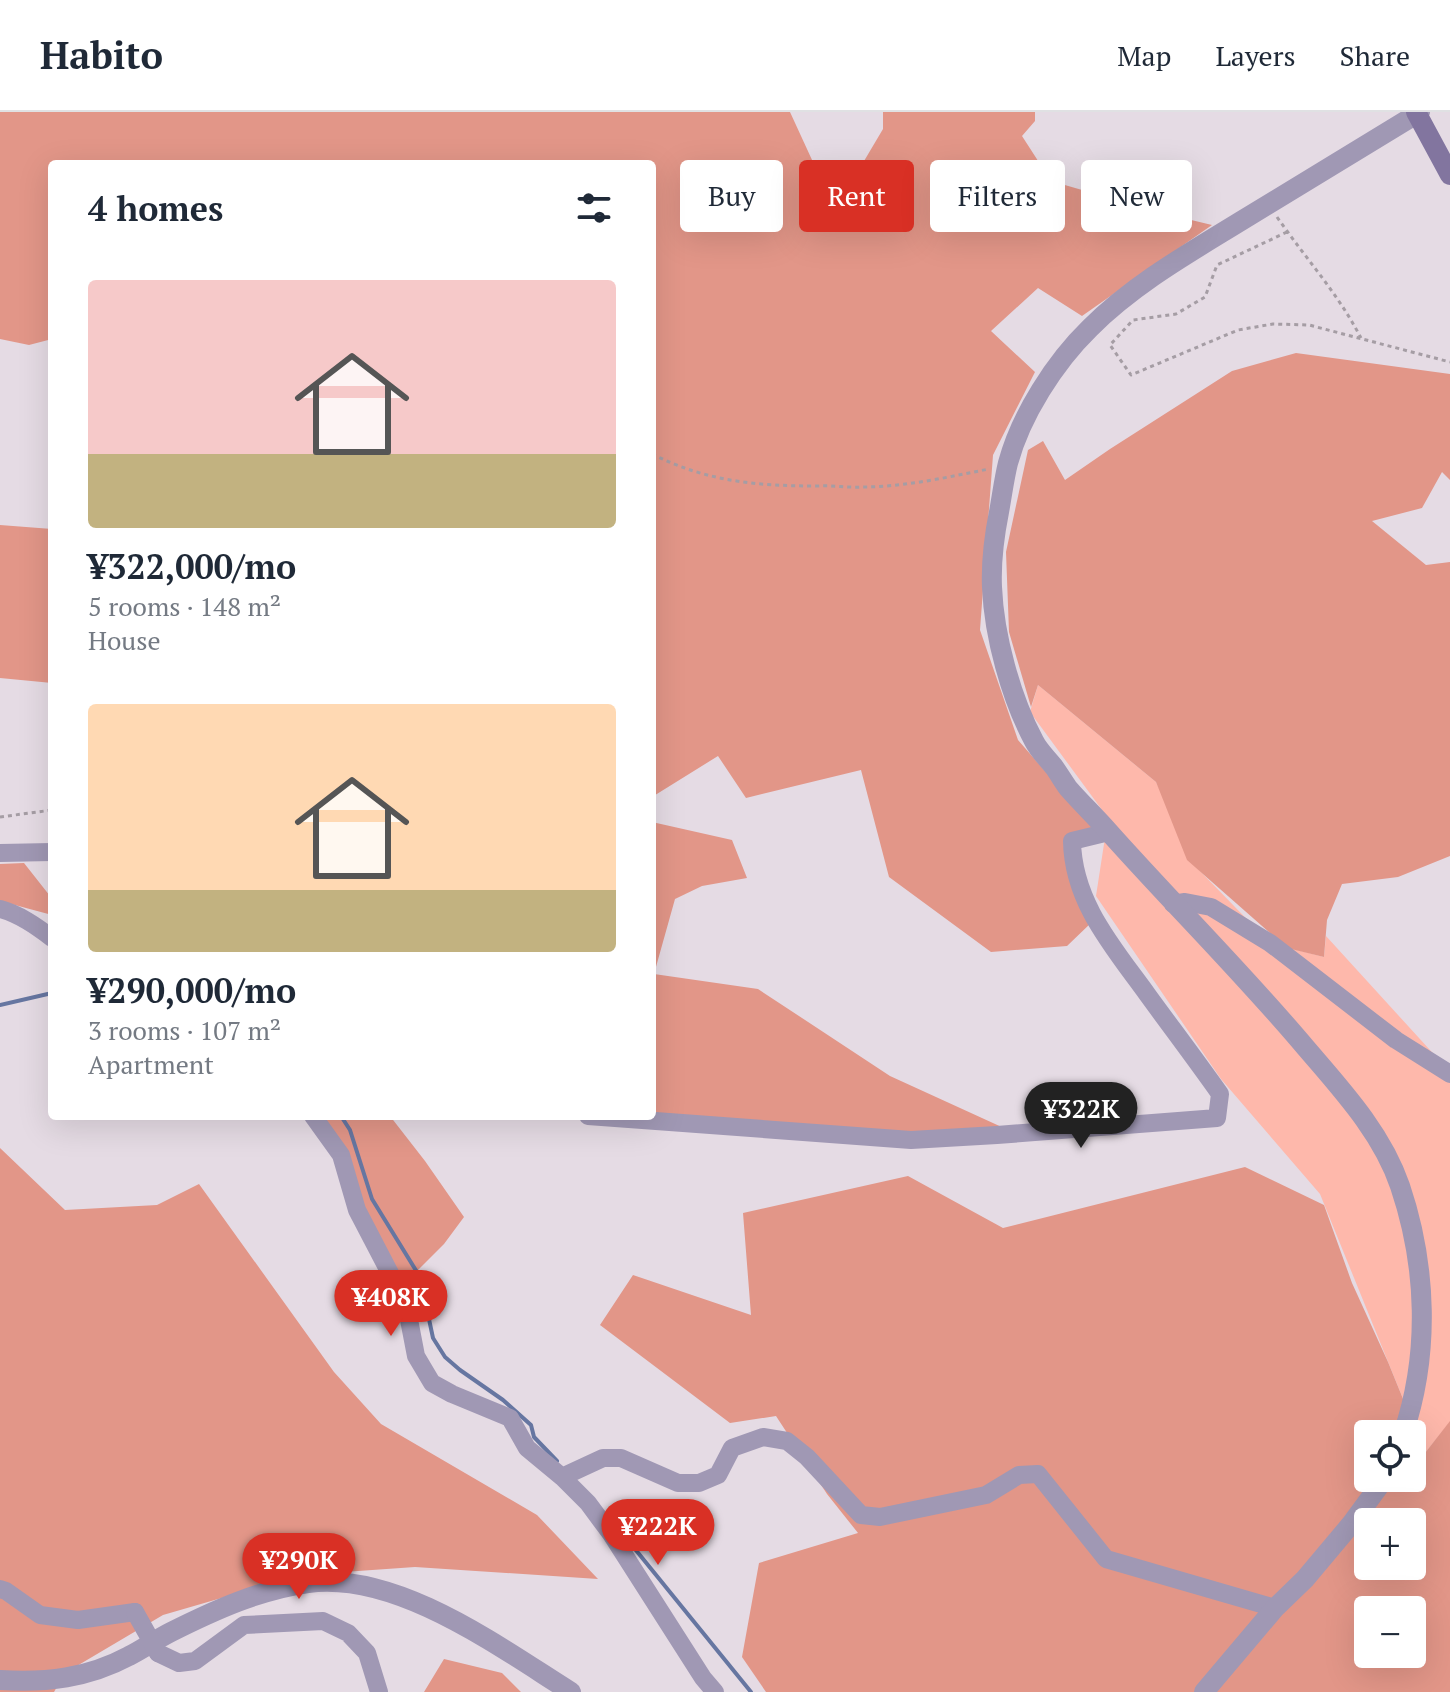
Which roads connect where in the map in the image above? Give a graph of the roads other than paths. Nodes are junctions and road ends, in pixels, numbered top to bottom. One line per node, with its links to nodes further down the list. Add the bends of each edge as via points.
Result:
1 (1418, 113): 2 (main road); 3 (street, via 1131,292 1070,350 1016,440 994,540 992,587 1002,654 1042,755)
2 (1450, 175)
3 (1109, 832): 6 (street); 11 (street, via 1072,841 1080,888 1097,924 1220,1094 1217,1118 911,1140)
4 (48, 852): 5 (street)
5 (0, 853)
6 (1173, 904): 9 (street, via 1211,907 1270,943); 12 (street, via 1341,1087 1400,1186 1422,1301 1417,1377)
7 (0, 909): 8 (street)
8 (48, 935)
9 (1450, 1074)
10 (316, 1120): 13 (street, via 341,1155 357,1210 406,1304 416,1356 432,1383 510,1418 527,1448)
11 (642, 1120)
12 (1406, 1420)
13 (568, 1474): 16 (street, via 603,1458 621,1458 678,1483 699,1483 718,1475 732,1448 763,1437 787,1441 861,1515 880,1517 986,1495 1019,1475 1038,1474 1106,1559); 20 (street)
14 (1375, 1492): 16 (street)
15 (0, 1589): 18 (street, bridge, via 40,1615 78,1620 135,1612 158,1653 179,1663 195,1661 244,1625 323,1621 348,1633 367,1653)
16 (1275, 1608): 21 (street)
17 (0, 1680): 19 (street, via 49,1681 85,1674 238,1601 326,1582 386,1591 441,1613)
18 (379, 1692)
19 (571, 1692)
20 (715, 1692)
21 (1204, 1692)

